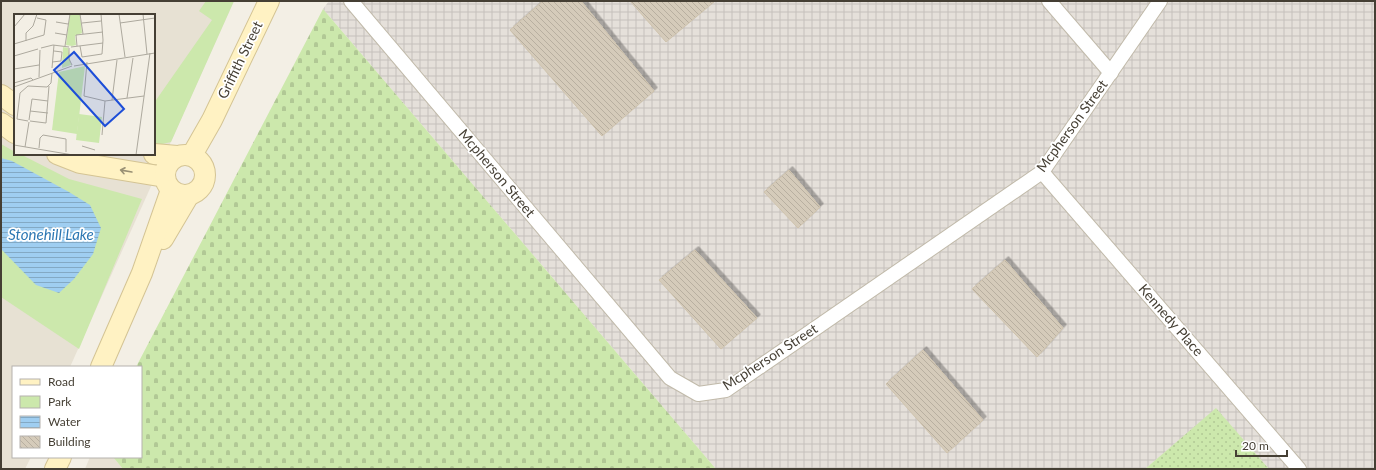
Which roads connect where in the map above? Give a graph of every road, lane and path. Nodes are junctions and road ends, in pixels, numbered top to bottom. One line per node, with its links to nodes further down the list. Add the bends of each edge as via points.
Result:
1 (269, 1): 12 (street, Griffith Street, via 212,120)
2 (351, 1): 13 (street, Mcpherson Street, via 670,378 698,394 726,390)
3 (1049, 1): 5 (street)
4 (1160, 1): 5 (street, Mcpherson Street)
5 (1111, 73): 13 (street, Mcpherson Street)
6 (1, 95): 7 (street)
7 (14, 104)
8 (1, 123): 9 (street)
9 (14, 132)
10 (155, 154): 12 (street)
11 (60, 155): 14 (street, one-way to 11, via 80,163)
12 (190, 158): 14 (street, via 172,160 168,165 165,172); 14 (street, via 204,167 204,182 200,189)
13 (1042, 172): 18 (street, Kennedy Place)
14 (175, 187): 15 (street, via 142,274)
15 (101, 366)
16 (61, 458): 17 (street)
17 (56, 469)
18 (1299, 469)

